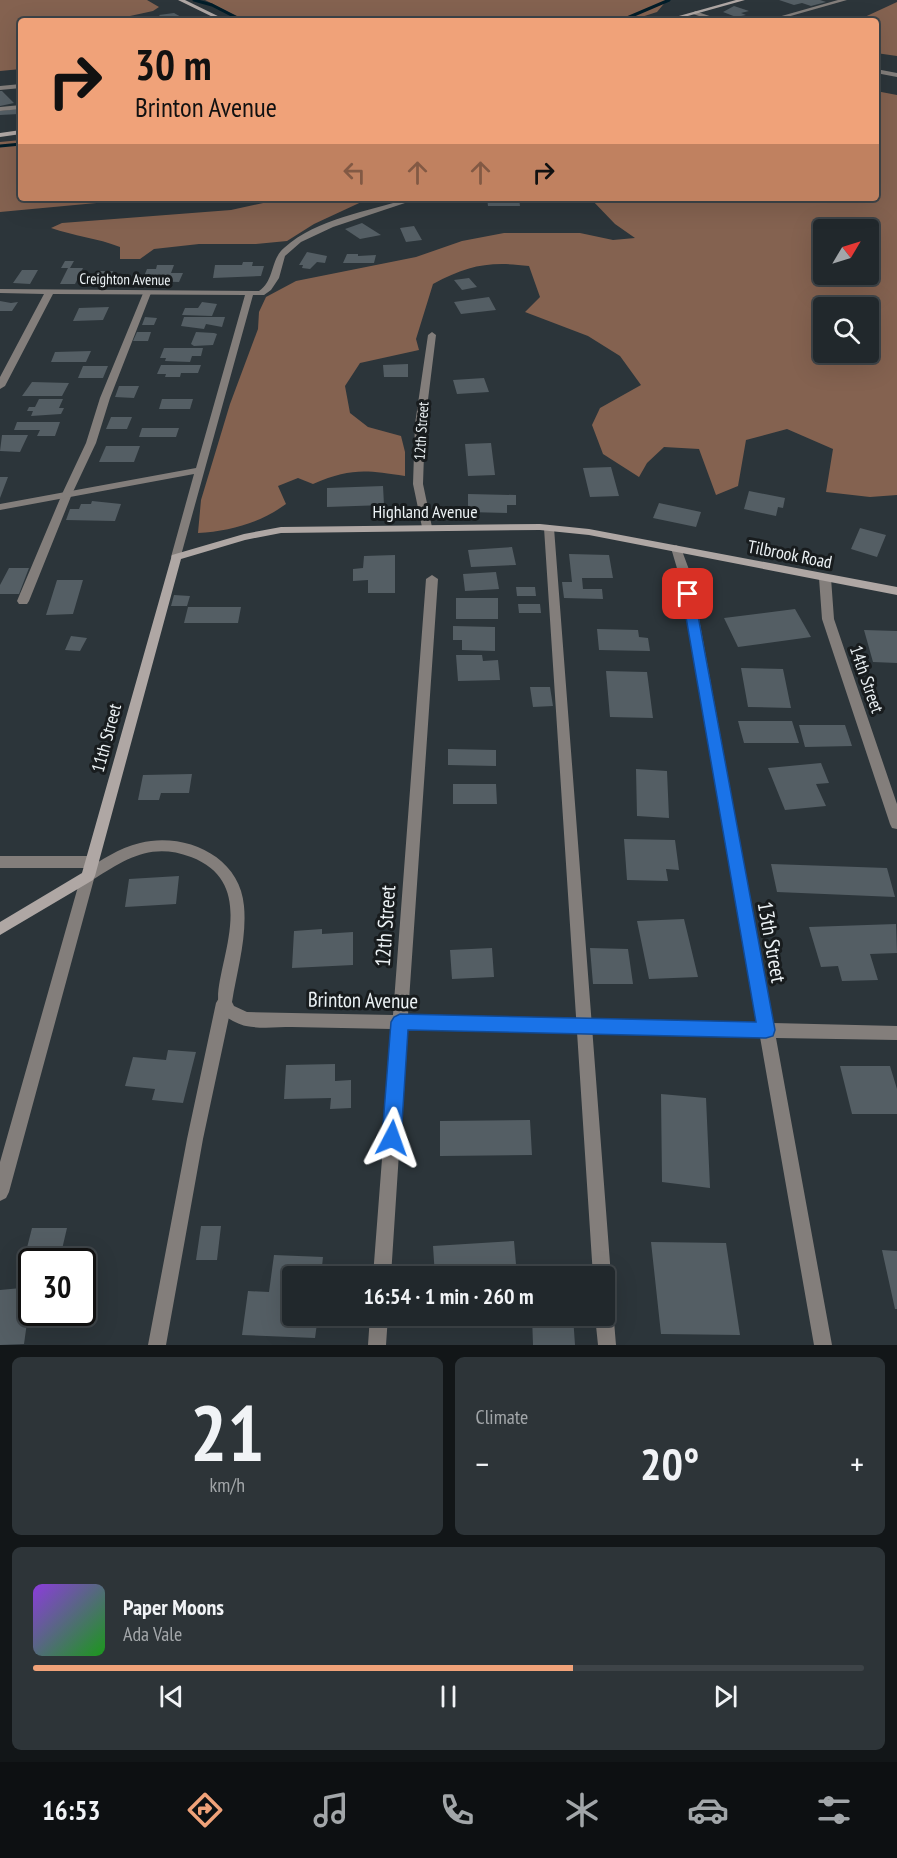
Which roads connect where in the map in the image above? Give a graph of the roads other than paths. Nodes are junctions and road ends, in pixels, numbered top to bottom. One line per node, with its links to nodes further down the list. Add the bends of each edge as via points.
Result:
1 (181, 0): 5 (street)
2 (742, 0): 4 (street)
3 (844, 0): 8 (street)
4 (695, 13): 6 (street); 7 (street)
5 (219, 18)
6 (676, 18)
7 (710, 18)
8 (778, 18)
9 (879, 72): 10 (street)
10 (897, 75)
11 (18, 86): 12 (street)
12 (0, 88)
13 (18, 107): 14 (street)
14 (0, 109)
15 (18, 132): 16 (street)
16 (0, 135)
17 (407, 201): 21 (street, via 300,240 284,252 270,288)
18 (0, 291): 19 (street, Creighton Avenue)
19 (50, 291): 20 (street, Creighton Avenue); 23 (street)
20 (147, 293): 21 (street, Creighton Avenue); 25 (street, via 91,443)
21 (249, 294): 24 (street, 11th Street)
22 (432, 335): 27 (street, 12th Street, via 420,424 418,484)
23 (0, 386)
24 (200, 470): 25 (street); 30 (street, 11th Street)
25 (67, 494): 26 (street); 34 (street)
26 (0, 507)
27 (427, 527): 28 (street, Highland Avenue); 30 (street, Highland Avenue, via 280,530)
28 (549, 528): 29 (street, Highland Avenue); 41 (street)
29 (676, 548): 31 (street, Tilbrook Road); 42 (street, 13th Street, via 685,575)
30 (176, 557): 37 (street, 11th Street)
31 (825, 578): 33 (street, Tilbrook Road); 35 (street, 14th Street, via 828,619)
32 (432, 579): 40 (street, 12th Street)
33 (897, 591)
34 (23, 601)
35 (897, 824)
36 (0, 862): 37 (street)
37 (90, 869): 38 (street); 39 (street, via 127,853 162,846 205,856 221,867 231,879 238,912); 44 (street, 11th Street)
38 (0, 929)
39 (224, 1003): 40 (street, Brinton Avenue, via 229,1011 246,1019); 49 (street)
40 (400, 1022): 41 (street, Brinton Avenue); 45 (street, 12th Street)
41 (585, 1026): 42 (street, Brinton Avenue); 46 (street)
42 (766, 1030): 43 (street, Brinton Avenue); 52 (street, 13th Street)
43 (897, 1033)
44 (0, 1192)
45 (383, 1266)
46 (601, 1266)
47 (378, 1326): 50 (street)
48 (605, 1326): 51 (street)
49 (157, 1345)
50 (377, 1345)
51 (607, 1345)
52 (823, 1345)

